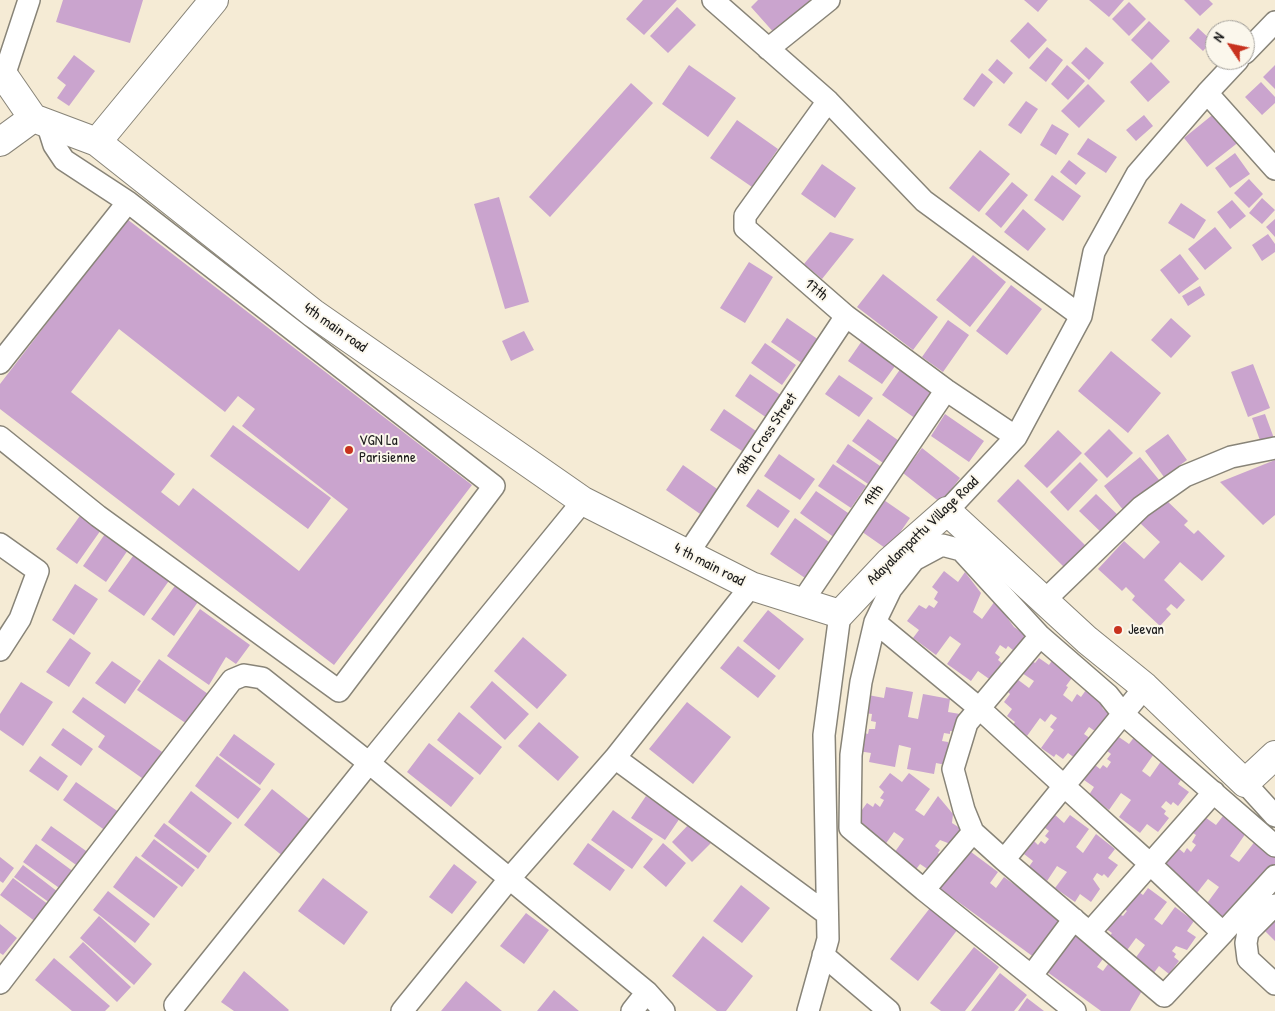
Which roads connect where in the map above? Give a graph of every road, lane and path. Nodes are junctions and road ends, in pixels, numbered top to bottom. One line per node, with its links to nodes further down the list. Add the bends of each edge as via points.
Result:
1 (29, 0): 9 (street)
2 (214, 0): 14 (street)
3 (713, 0): 7 (street)
4 (829, 0): 7 (street)
5 (1275, 22): 6 (street)
6 (1255, 43)
7 (768, 49): 11 (street)
8 (1229, 70): 10 (street, Adayalampattu Village Road)
9 (2, 75): 12 (street)
10 (1207, 93): 15 (street); 18 (street, Adayalampattu Village Road, via 1137,174 1094,252)
11 (828, 101): 17 (street, 17th, via 745,216 746,228); 18 (street, via 924,201)
12 (40, 121): 13 (street); 14 (street); 16 (street, via 64,160)
13 (0, 142)
14 (97, 142): 24 (street, 4th main road, via 312,313)
15 (1275, 169)
16 (128, 202): 19 (street); 21 (street, via 494,486 339,691 98,516)
17 (846, 316): 20 (street, 17th); 27 (street, 18th Cross Street)
18 (1081, 316): 22 (street, Adayalampattu Village Road)
19 (0, 363)
20 (946, 390): 22 (street, 17th); 30 (street, 19th)
21 (0, 437)
22 (1016, 438): 25 (street, Adayalampattu Village Road)
23 (1275, 448): 29 (street, via 1231,457 1185,476 1141,507)
24 (583, 501): 27 (street, 4 th main road); 40 (street)
25 (948, 511): 29 (street); 31 (street, Adayalampattu Village Road, via 889,562)
26 (0, 544): 34 (street, via 38,571 20,618)
27 (687, 555): 28 (street, 4 th main road)
28 (751, 586): 30 (street, 4 th main road); 39 (street)
29 (1044, 601): 35 (street)
30 (802, 602): 31 (street, 4 th main road)
31 (840, 614): 53 (street, via 824,735)
32 (875, 622): 33 (street, via 890,589 914,560 942,545 961,550); 36 (street); 51 (street, via 861,682 850,755 850,828)
33 (1040, 636): 36 (street); 37 (street, via 1108,695)
34 (0, 650)
35 (1145, 687): 37 (street); 41 (street)
36 (979, 708): 42 (street); 45 (street, via 967,723 952,769)
37 (1123, 714): 42 (street); 43 (street)
38 (1275, 755): 41 (street)
39 (615, 758): 50 (street); 53 (street)
40 (369, 763): 50 (street); 58 (street, via 262,678 244,675 232,680); 62 (street)
41 (1245, 783): 44 (street)
42 (1064, 786): 47 (street); 48 (street)
43 (1214, 792): 46 (street); 48 (street)
44 (1275, 816)
45 (973, 832): 47 (street); 51 (street)
46 (1275, 846)
47 (1004, 860): 54 (street)
48 (1149, 863): 54 (street); 55 (street)
49 (1275, 876): 55 (street)
50 (510, 878): 60 (street); 63 (street)
51 (924, 890): 57 (street)
52 (1275, 905): 59 (street, via 1248,932 1246,943 1248,959)
53 (827, 914): 56 (street, via 828,939)
54 (1082, 925): 57 (street); 61 (street)
55 (1223, 933): 61 (street)
56 (824, 955): 66 (street); 67 (street)
57 (1032, 975): 68 (street)
58 (0, 983)
59 (1275, 984)
60 (647, 992): 64 (street); 65 (street)
61 (1158, 1004)
62 (175, 1005)
63 (402, 1011)
64 (632, 1011)
65 (664, 1011)
66 (808, 1011)
67 (889, 1011)
68 (1075, 1011)

